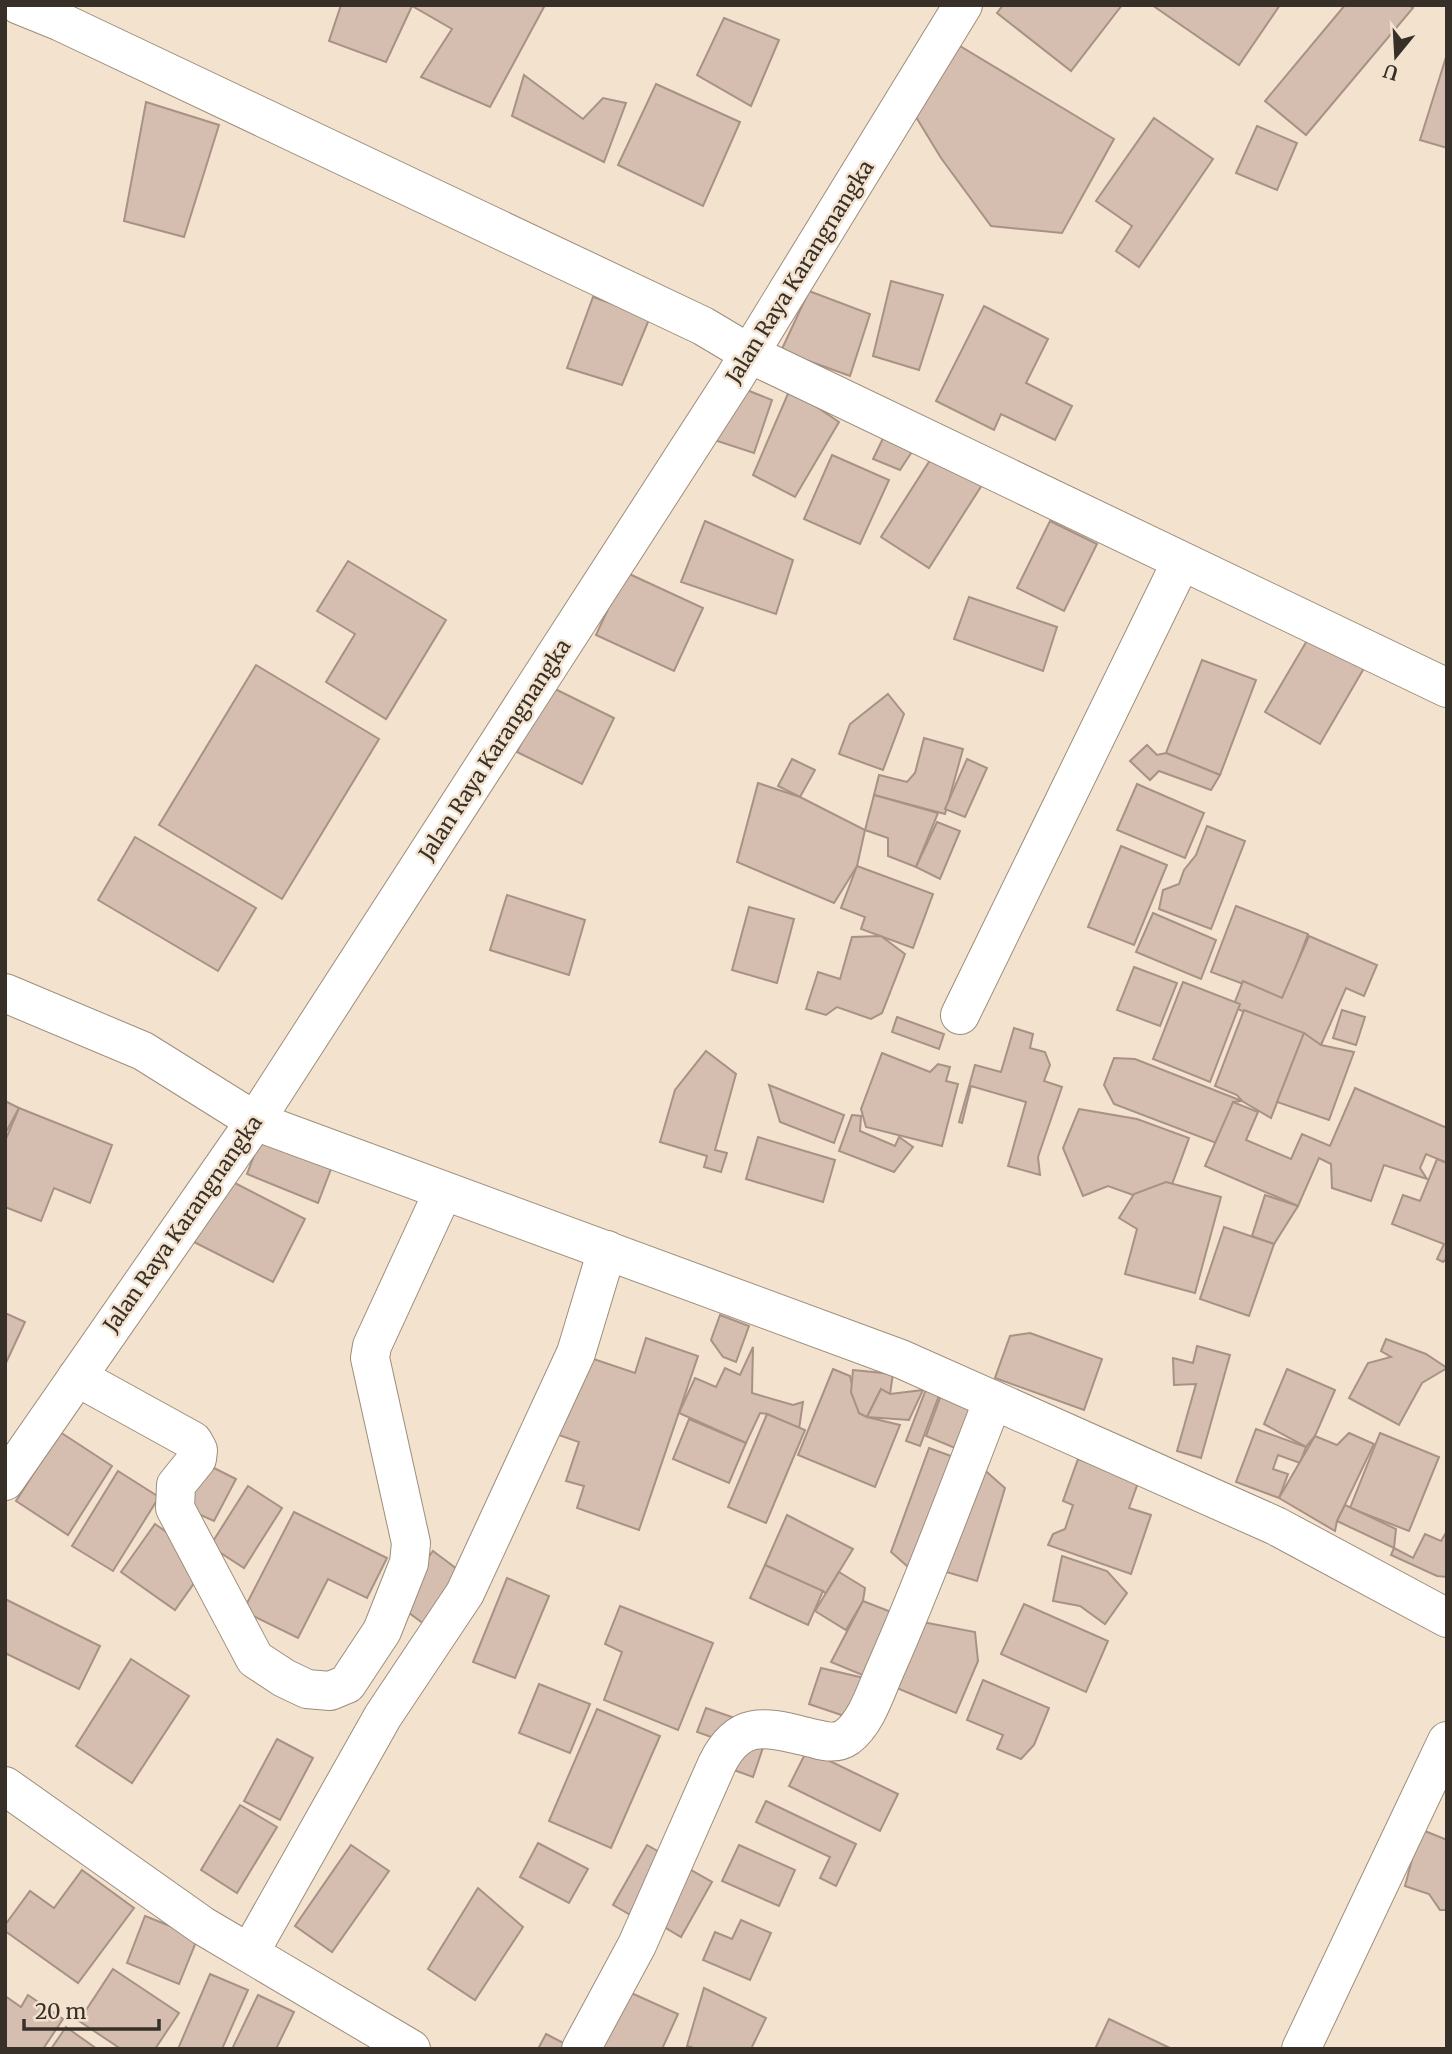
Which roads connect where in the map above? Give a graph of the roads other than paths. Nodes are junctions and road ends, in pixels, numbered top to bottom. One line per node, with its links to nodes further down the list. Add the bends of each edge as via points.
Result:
1 (19, 5): 3 (street, via 690,320)
2 (964, 5): 3 (street, Jalan Raya Karangnangka)
3 (750, 354): 4 (street); 8 (street, Jalan Raya Karangnangka)
4 (1181, 562): 5 (street); 7 (street)
5 (1447, 688)
6 (5, 993): 8 (street, via 143,1051)
7 (960, 1015)
8 (255, 1121): 9 (street); 11 (street, Jalan Raya Karangnangka)
9 (443, 1192): 10 (street); 11 (street, via 372,1346 370,1358 411,1543 409,1563 382,1631 347,1684 330,1691 307,1689 255,1659 175,1508 176,1485 197,1459 193,1441)
10 (607, 1250): 12 (street, via 901,1359); 17 (street, via 576,1353 465,1593 383,1716)
11 (77, 1377): 13 (street, Jalan Raya Karangnangka)
12 (993, 1400): 14 (street, via 1276,1526); 19 (street, via 908,1618 863,1718 846,1738 830,1743 761,1727 736,1735 723,1751 637,1945)
13 (5, 1481)
14 (1447, 1618)
15 (1447, 1741): 20 (street)
16 (5, 1786): 17 (street, via 203,1926)
17 (250, 1952): 18 (street)
18 (411, 2049)
19 (581, 2049)
20 (1301, 2049)

